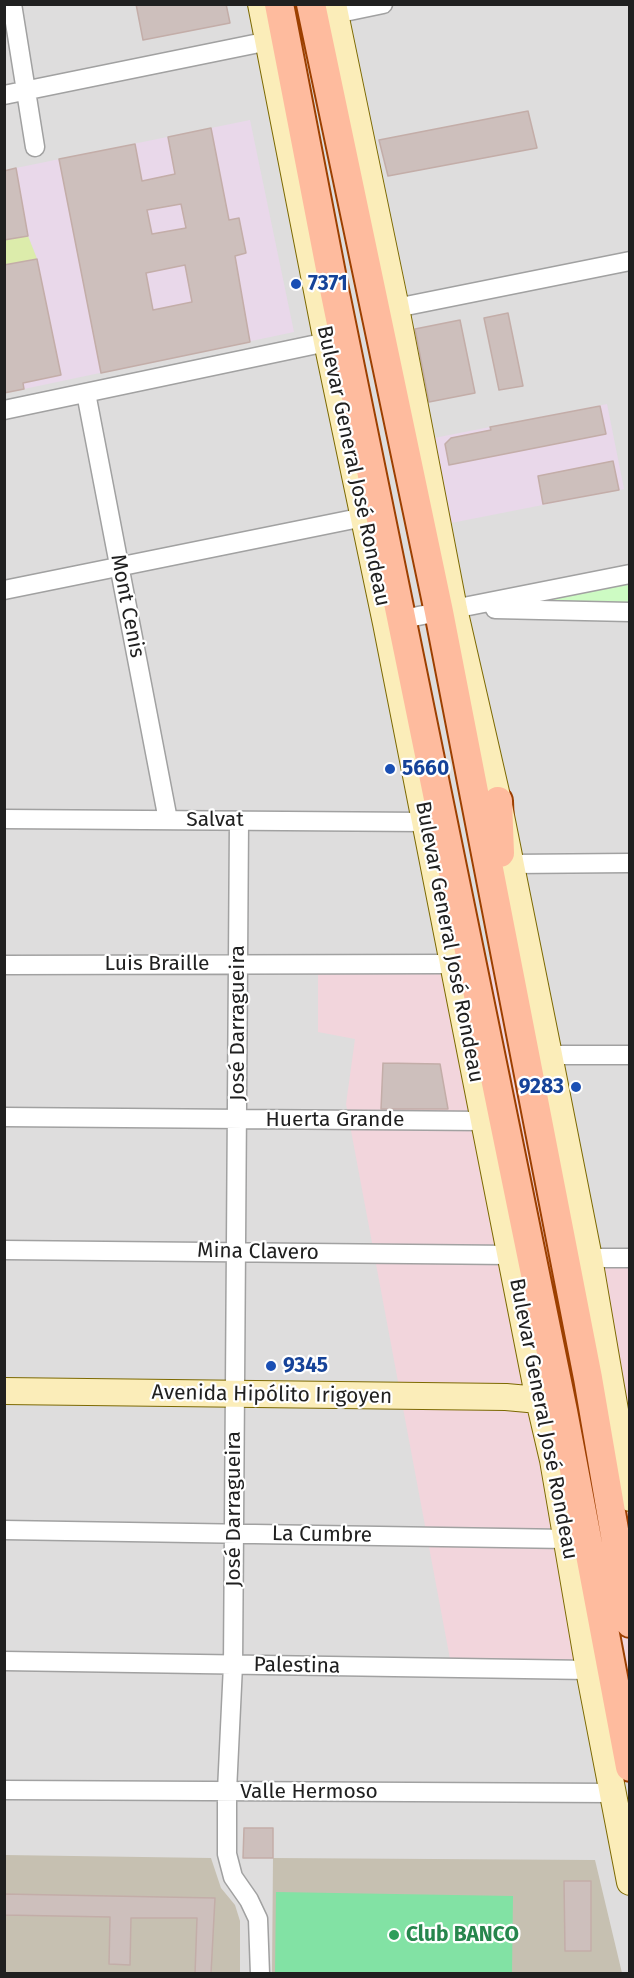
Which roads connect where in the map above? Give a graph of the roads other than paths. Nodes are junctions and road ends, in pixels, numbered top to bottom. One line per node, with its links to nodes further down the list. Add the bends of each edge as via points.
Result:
1 (12, 4): 7 (street)
2 (261, 4): 6 (main road, Bulevar General José Rondeau)
3 (279, 4): 11 (main road, Bulevar General José Rondeau)
4 (383, 4): 5 (street)
5 (326, 7): 12 (main road); 22 (main road, via 327,79)
6 (269, 41): 7 (street); 13 (main road, Bulevar General José Rondeau)
7 (26, 91): 8 (street); 9 (street)
8 (4, 95)
9 (35, 147)
10 (630, 261): 12 (street)
11 (333, 284): 15 (main road); 24 (main road, Bulevar General José Rondeau)
12 (396, 308): 22 (main road)
13 (327, 342): 14 (street); 15 (main road, Bulevar General José Rondeau)
14 (86, 393): 16 (street); 18 (street, Mont Cenis)
15 (341, 402): 17 (main road, Bulevar General José Rondeau)
16 (4, 410)
17 (364, 517): 18 (street); 24 (main road, Bulevar General José Rondeau)
18 (120, 567): 20 (street); 27 (street, Mont Cenis)
19 (630, 574): 21 (street)
20 (4, 590)
21 (521, 602): 22 (street); 23 (street)
22 (446, 611): 24 (street); 25 (main road); 32 (main road)
23 (630, 612)
24 (393, 621): 29 (main road, Bulevar General José Rondeau); 41 (main road, Bulevar General José Rondeau)
25 (498, 801): 31 (main road); 32 (main road)
26 (4, 819): 27 (street, Salvat)
27 (168, 820): 28 (street, Salvat)
28 (239, 821): 29 (street, Salvat); 33 (street, José Darragueira)
29 (425, 822): 34 (main road, Bulevar General José Rondeau)
30 (630, 863): 31 (street)
31 (511, 864): 36 (main road)
32 (504, 945): 50 (main road)
33 (238, 964): 34 (street, Luis Braille); 35 (street, Luis Braille); 39 (street, José Darragueira)
34 (453, 964): 40 (main road, Bulevar General José Rondeau)
35 (4, 965)
36 (549, 1055): 37 (street); 46 (main road)
37 (630, 1055)
38 (4, 1117): 39 (street, Huerta Grande)
39 (237, 1119): 40 (street, Huerta Grande); 44 (street, José Darragueira)
40 (485, 1121): 42 (main road, Bulevar General José Rondeau)
41 (508, 1144): 42 (main road); 51 (main road, Bulevar General José Rondeau)
42 (500, 1199): 45 (main road, Bulevar General José Rondeau)
43 (4, 1250): 44 (street, Mina Clavero)
44 (236, 1252): 45 (street, Mina Clavero); 49 (street, José Darragueira)
45 (511, 1255): 51 (main road, Bulevar General José Rondeau)
46 (589, 1258): 47 (street); 50 (main road)
47 (630, 1258)
48 (4, 1391): 49 (main road, Avenida Hipólito Irigoyen)
49 (234, 1395): 51 (main road, Avenida Hipólito Irigoyen, via 506,1397); 57 (street, José Darragueira)
50 (602, 1396): 51 (main road, Avenida Hipólito Irigoyen); 52 (main road); 53 (main road)
51 (554, 1403): 52 (main road); 54 (main road, Bulevar General José Rondeau)
52 (597, 1441): 53 (main road)
53 (619, 1468): 54 (main road); 55 (main road); 59 (main road)
54 (566, 1480): 58 (main road, Bulevar General José Rondeau); 63 (main road, Bulevar General José Rondeau)
55 (630, 1498)
56 (4, 1530): 57 (street, La Cumbre)
57 (234, 1533): 58 (street, La Cumbre); 61 (street, José Darragueira)
58 (567, 1539): 62 (main road, Bulevar General José Rondeau)
59 (630, 1623)
60 (4, 1661): 61 (street, Palestina)
61 (233, 1665): 62 (street, Palestina); 65 (street, José Darragueira)
62 (589, 1670): 66 (main road, Bulevar General José Rondeau)
63 (630, 1767)
64 (4, 1790): 65 (street, Valle Hermoso)
65 (227, 1791): 66 (street, Valle Hermoso); 68 (street, José Darragueira, via 227,1854 233,1877 258,1919)
66 (613, 1793): 67 (main road, Bulevar General José Rondeau)
67 (630, 1882)
68 (260, 1974)

